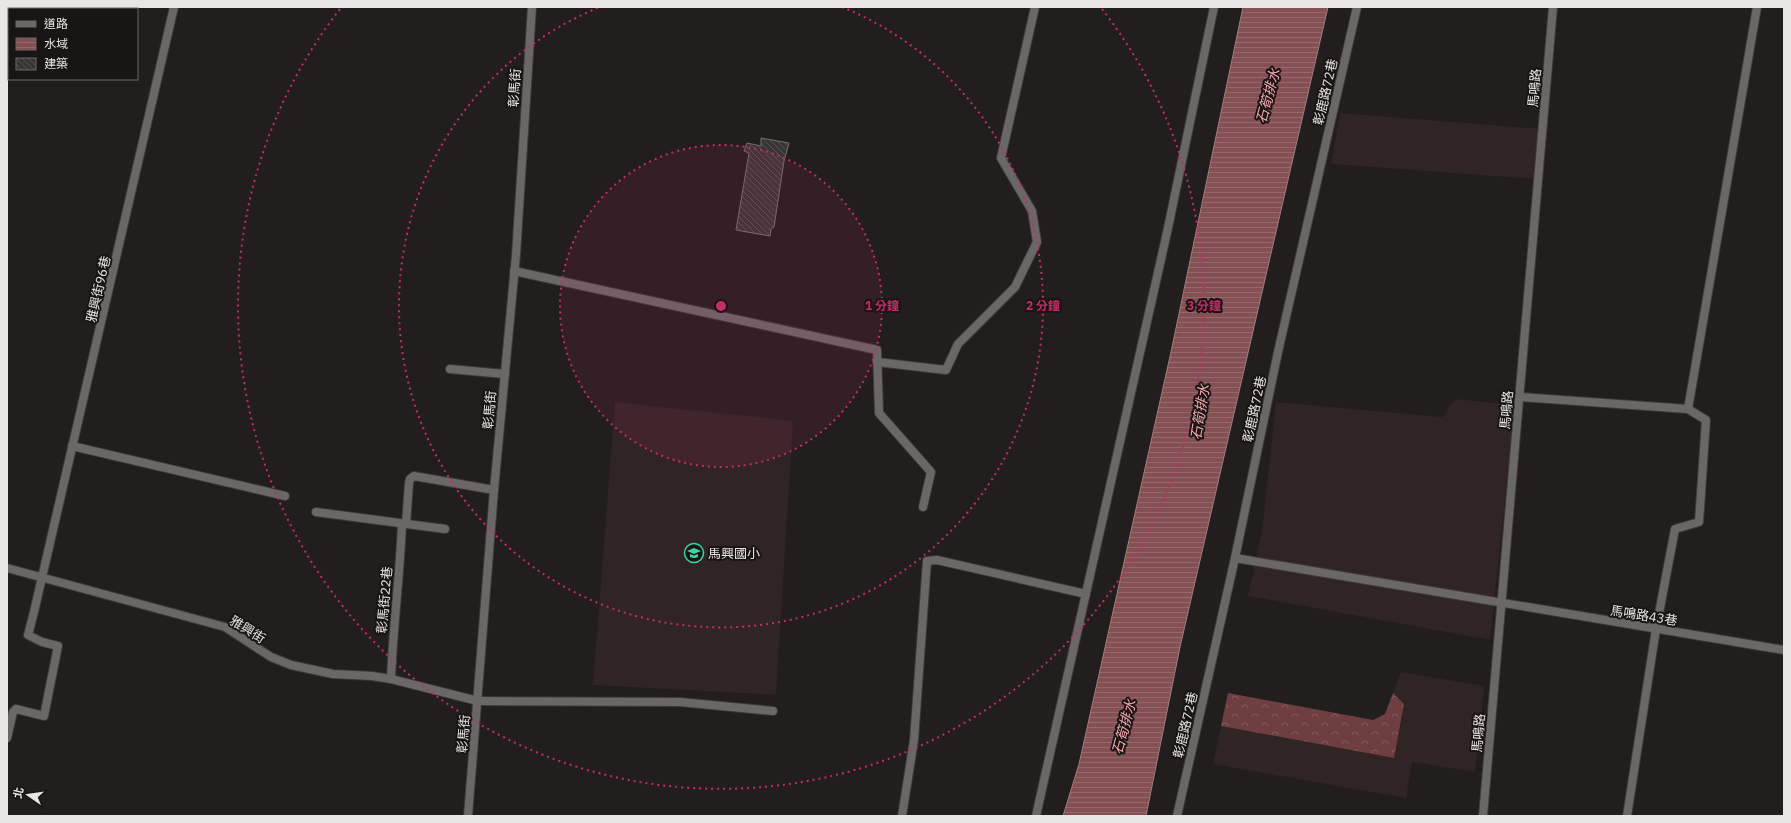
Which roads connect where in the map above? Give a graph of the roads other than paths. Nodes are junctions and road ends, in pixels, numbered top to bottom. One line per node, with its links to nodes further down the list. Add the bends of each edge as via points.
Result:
1 (174, 7): 14 (street, 雅興街96巷)
2 (532, 7): 8 (street, 彰馬街)
3 (1035, 7): 9 (street, via 1001,158 1032,211 1037,242 1015,287 958,344 946,370)
4 (1214, 7): 24 (street, via 1168,228)
5 (1357, 7): 21 (street, 彰鹿路72巷, via 1280,344)
6 (1553, 7): 12 (street, 馬鳴路)
7 (1756, 7): 13 (street)
8 (514, 271): 9 (street, via 877,350); 11 (street, 彰馬街)
9 (877, 362): 17 (street, via 879,412 930,472)
10 (450, 369): 11 (street)
11 (505, 374): 15 (street, 彰馬街)
12 (1519, 397): 13 (street); 25 (street, 馬鳴路)
13 (1688, 409): 26 (street, via 1706,420 1699,522 1675,529)
14 (72, 446): 16 (street); 23 (street, 雅興街96巷)
15 (494, 490): 19 (street, 彰馬街22巷, via 414,476 409,483); 29 (street, 彰馬街)
16 (285, 496)
17 (924, 507)
18 (316, 512): 19 (street)
19 (404, 524): 20 (street); 28 (street, 彰馬街22巷, via 392,639)
20 (445, 529)
21 (1235, 558): 25 (street, 馬鳴路43巷); 35 (street, 彰鹿路72巷)
22 (7, 568): 23 (street, 雅興街)
23 (42, 576): 28 (street, 雅興街, via 225,627 271,657 291,665 333,674); 31 (street, 雅興街96巷, via 28,636 58,646 44,716 16,709)
24 (1086, 594): 33 (street, via 937,560 927,561 914,740); 34 (street)
25 (1501, 603): 26 (street, 馬鳴路43巷); 36 (street, 馬鳴路)
26 (1656, 629): 27 (street, 馬鳴路43巷); 37 (street)
27 (1784, 650)
28 (391, 679): 29 (street, 雅興街)
29 (478, 702): 30 (street, 雅興街, via 680,702); 32 (street, 彰馬街)
30 (773, 711)
31 (7, 738)
32 (468, 816)
33 (902, 816)
34 (1036, 816)
35 (1177, 816)
36 (1483, 816)
37 (1626, 816)

